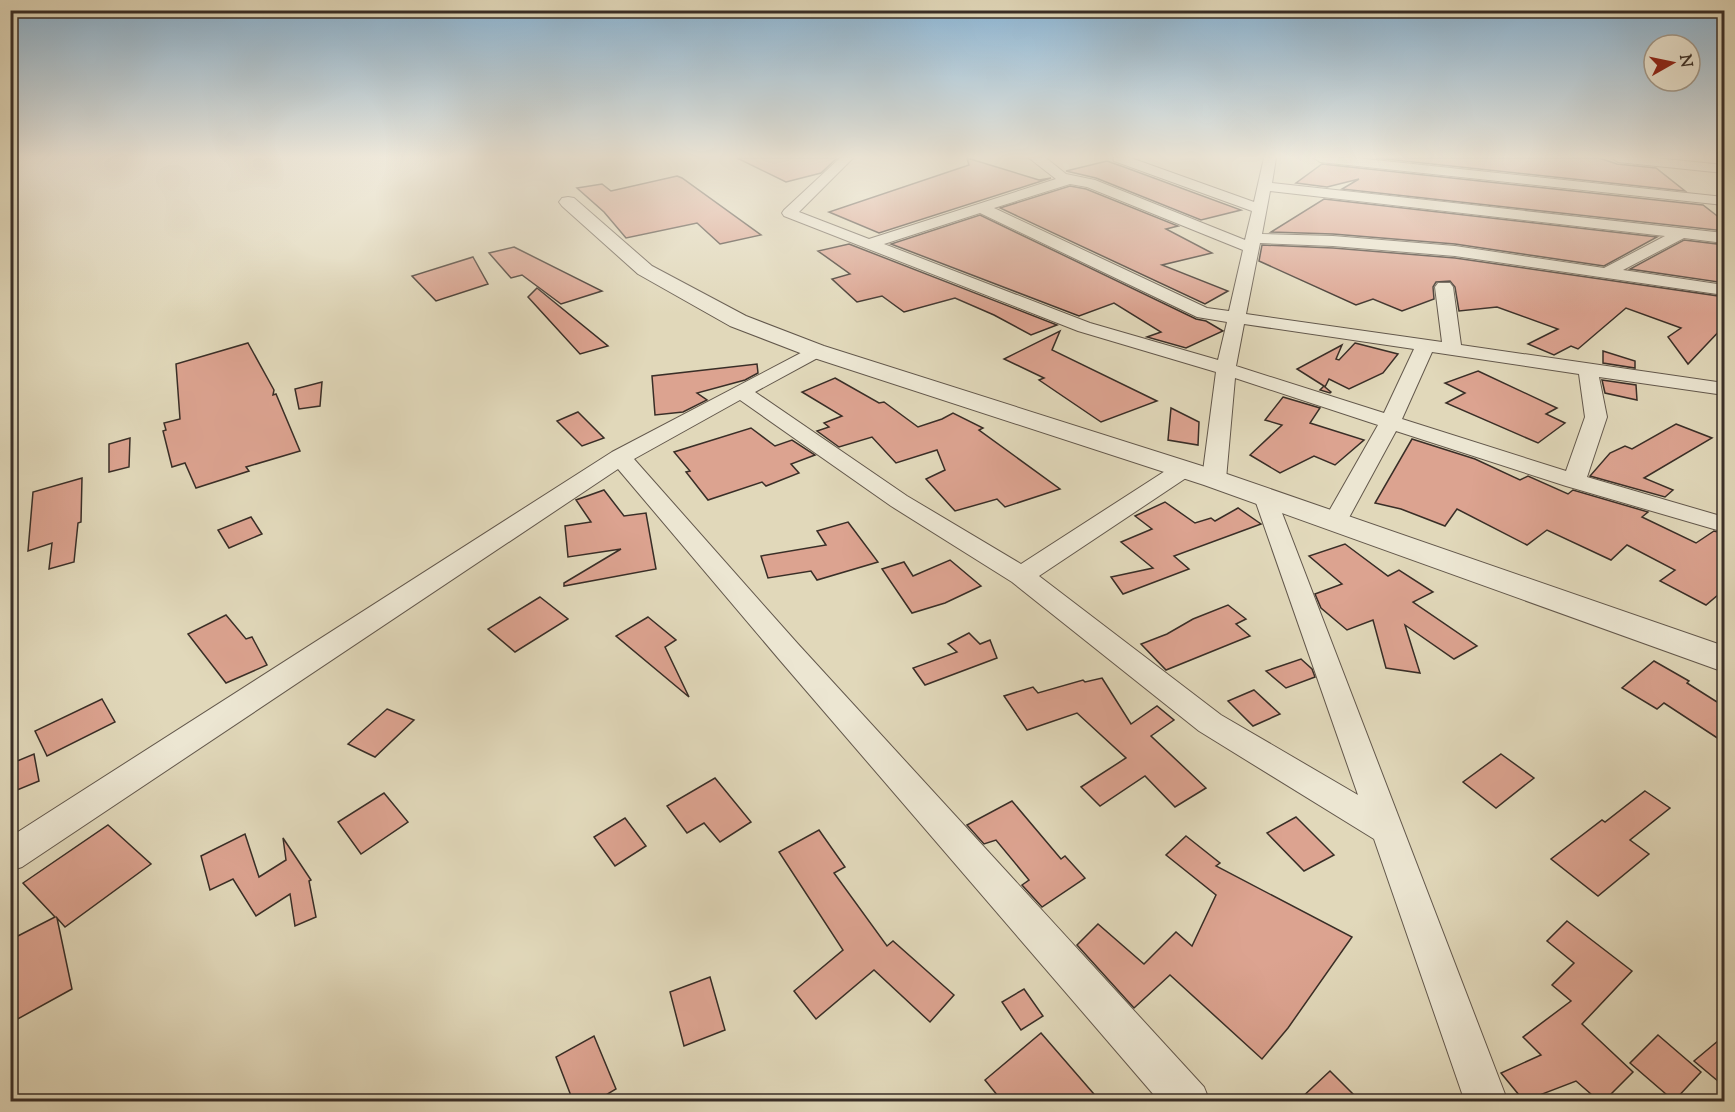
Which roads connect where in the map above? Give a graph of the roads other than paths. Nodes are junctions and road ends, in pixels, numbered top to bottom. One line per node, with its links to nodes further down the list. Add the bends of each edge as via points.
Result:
1 (1260, 209): 10 (street)
2 (577, 210): 18 (street, via 645,270 738,321)
3 (792, 210): 11 (street, via 789,213)
4 (976, 210): 11 (street)
5 (986, 210): 15 (street, via 1203,313)
6 (1163, 210): 10 (street)
7 (1476, 210): 8 (street)
8 (1682, 233): 9 (street); 12 (street)
9 (1725, 238)
10 (1253, 243): 12 (street, via 1333,241 1455,251); 15 (street)
11 (868, 244): 19 (street, via 1084,327)
12 (1606, 273): 14 (street)
13 (1444, 287): 17 (street)
14 (1725, 290)
15 (1237, 318): 16 (street); 19 (street)
16 (1426, 345): 17 (street); 23 (street)
17 (1452, 349): 20 (street)
18 (816, 351): 22 (street); 25 (street)
19 (1227, 369): 23 (street); 26 (street)
20 (1588, 369): 21 (street); 27 (street, via 1596,417)
21 (1725, 389)
22 (742, 392): 24 (street); 31 (street, via 899,501)
23 (1390, 422): 27 (street); 29 (street)
24 (620, 457): 34 (street); 35 (street)
25 (1185, 469): 26 (street); 31 (street)
26 (1214, 479): 28 (street)
27 (1574, 481): 30 (street)
28 (1266, 497): 29 (street); 33 (street)
29 (1336, 520): 32 (street)
30 (1725, 525)
31 (1021, 576): 33 (street, via 1210,723)
32 (1725, 659)
33 (1388, 830): 36 (street)
34 (10, 856)
35 (1189, 1101)
36 (1487, 1101)

